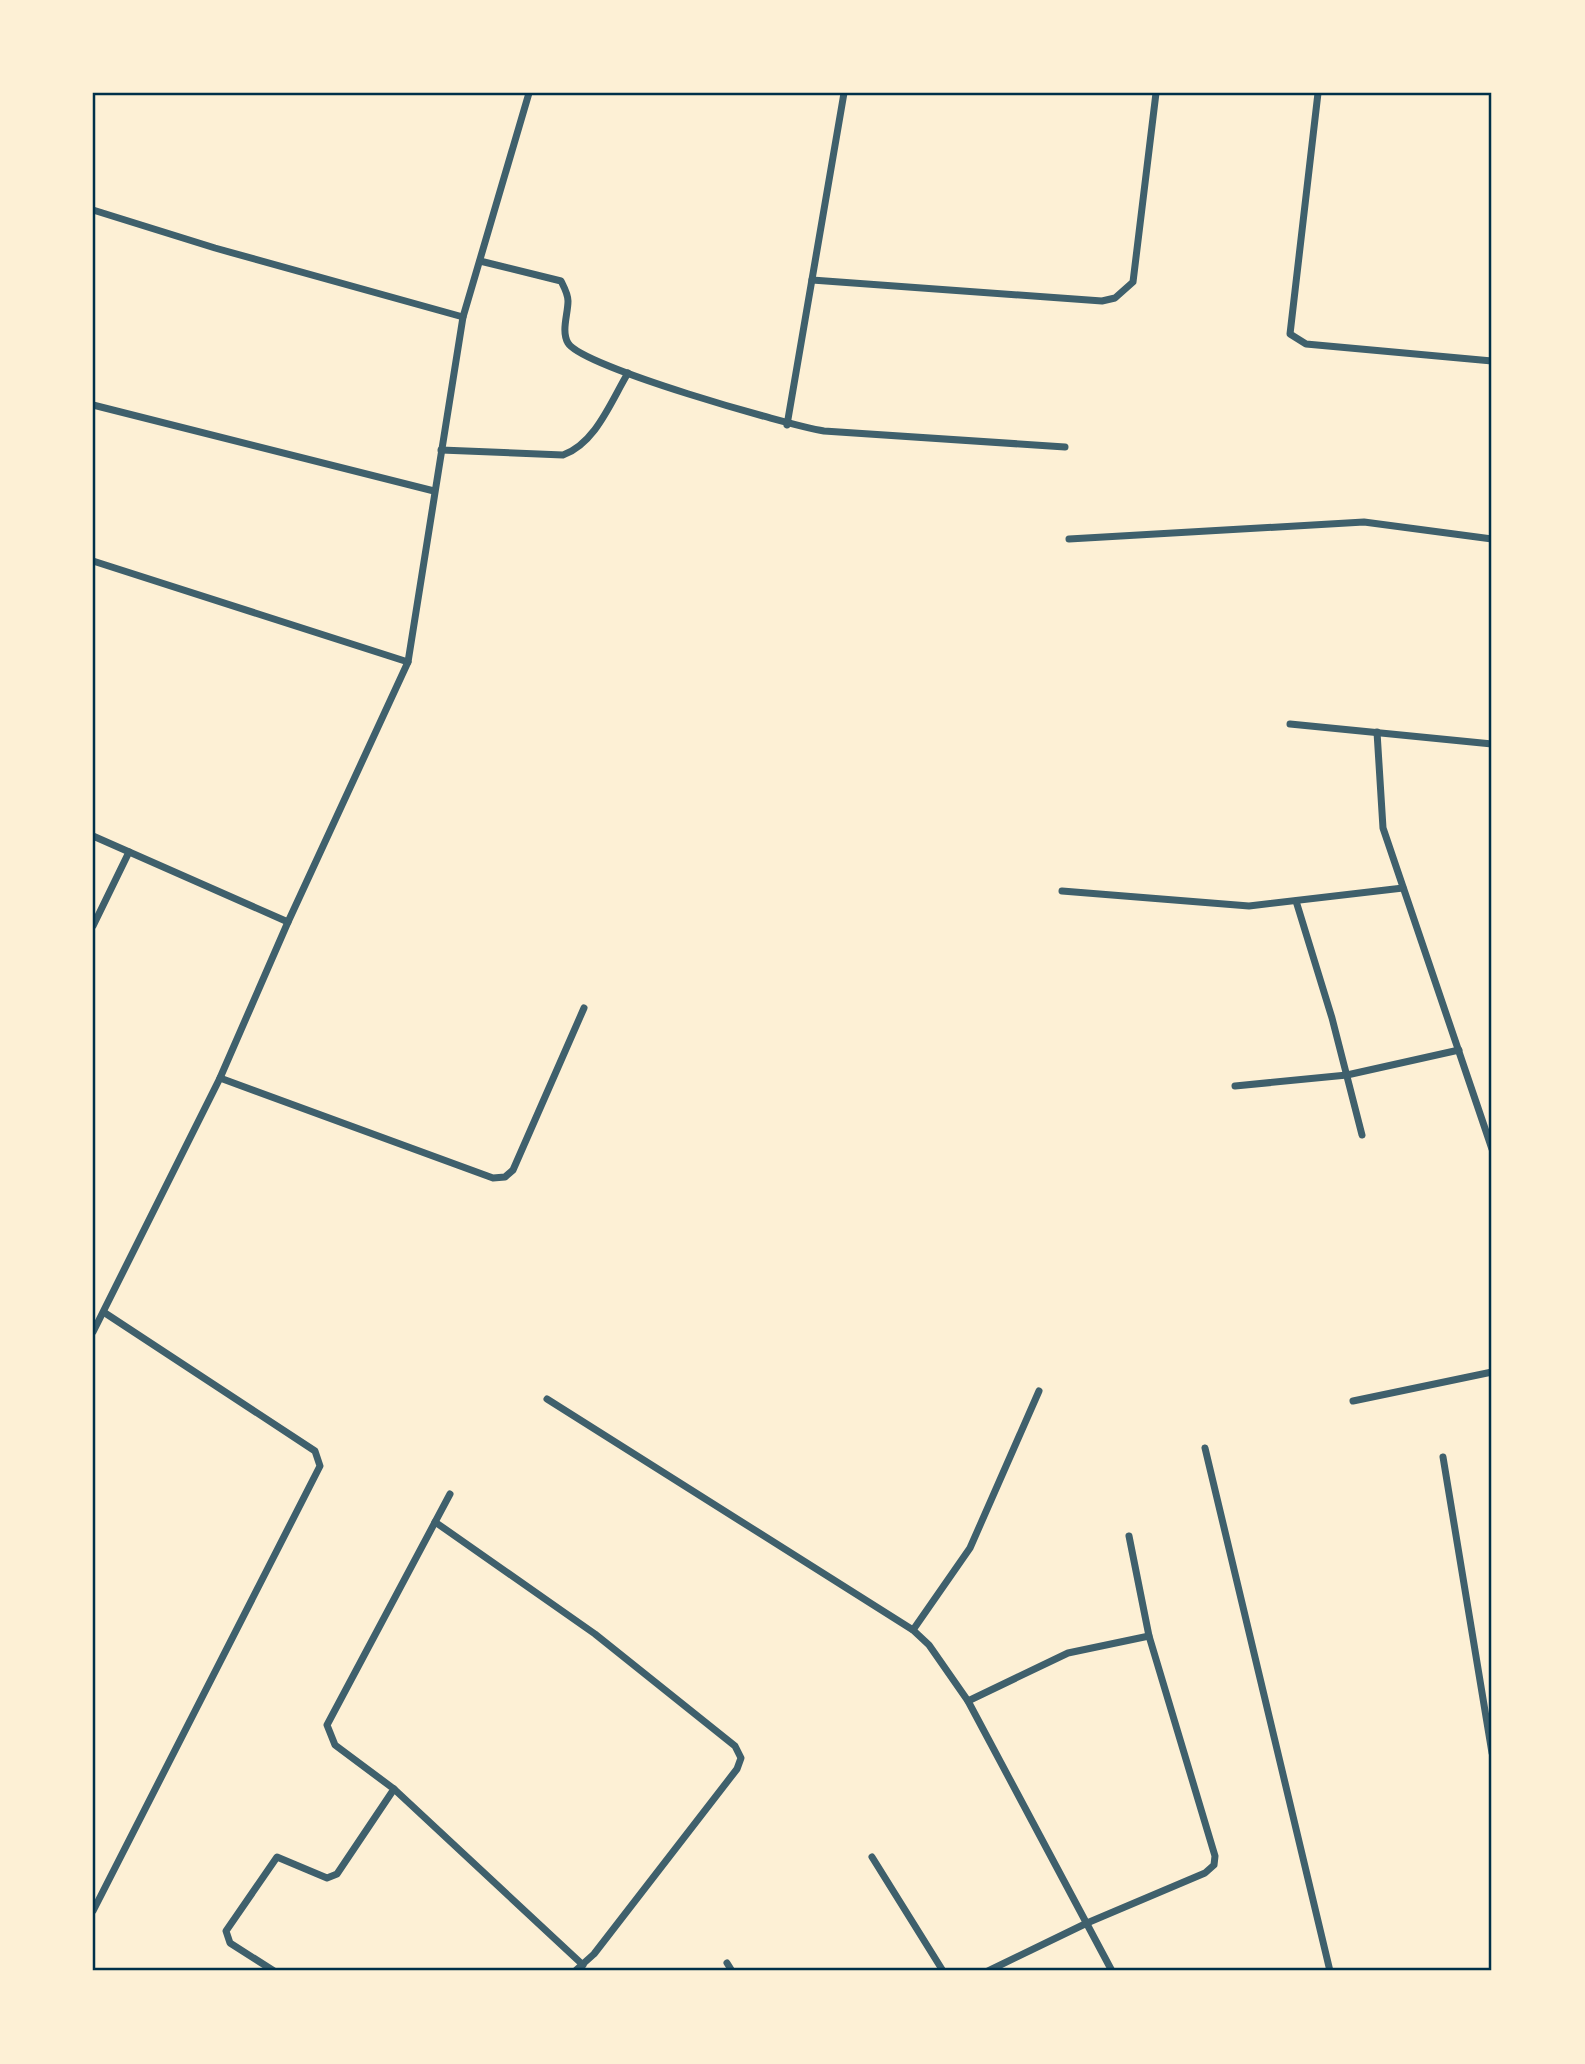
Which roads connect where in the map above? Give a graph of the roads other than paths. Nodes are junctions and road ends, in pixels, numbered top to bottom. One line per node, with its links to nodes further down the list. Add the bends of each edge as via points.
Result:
1 (529, 93): 6 (street)
2 (844, 93): 7 (street)
3 (1156, 93): 7 (street, via 1133,282 1115,298 1101,302)
4 (1318, 93): 9 (street, via 1290,334 1306,344)
5 (93, 210): 8 (street)
6 (480, 261): 8 (street); 10 (street, via 561,281 568,298 567,342 583,355)
7 (812, 280): 12 (street)
8 (463, 317): 14 (street)
9 (1492, 361)
10 (628, 373): 12 (street); 14 (street, via 592,434 564,456)
11 (93, 405): 15 (street)
12 (787, 425): 13 (street, via 824,432)
13 (1065, 447)
14 (441, 450): 15 (street)
15 (434, 491): 19 (street)
16 (1069, 539): 17 (street, via 1364,522)
17 (1492, 539)
18 (93, 561): 19 (street)
19 (408, 662): 28 (street)
20 (1290, 724): 21 (street)
21 (1377, 732): 22 (street); 25 (street, via 1383,828)
22 (1492, 744)
23 (93, 836): 24 (street)
24 (129, 852): 28 (street); 29 (street)
25 (1403, 888): 27 (street); 31 (street)
26 (1062, 891): 27 (street, via 1249,906)
27 (1296, 901): 32 (street)
28 (288, 922): 33 (street)
29 (93, 926)
30 (584, 1008): 33 (street, via 513,1170 505,1177 493,1178)
31 (1459, 1051): 32 (street); 36 (street)
32 (1347, 1075): 34 (street); 35 (street)
33 (220, 1078): 37 (street)
34 (1235, 1086)
35 (1362, 1135)
36 (1492, 1149)
37 (105, 1313): 38 (street); 54 (street, via 315,1451 320,1466)
38 (93, 1332)
39 (1492, 1372): 42 (street)
40 (1039, 1391): 48 (street, via 978,1532)
41 (547, 1399): 48 (street)
42 (1353, 1401)
43 (1205, 1448): 64 (street)
44 (1443, 1457): 51 (street)
45 (450, 1494): 46 (street)
46 (435, 1522): 52 (street, via 327,1726 335,1745); 57 (street, via 595,1634 735,1746 741,1758 729,1780)
47 (1129, 1536): 49 (street)
48 (914, 1630): 50 (street)
49 (1149, 1636): 50 (street, via 1068,1653); 55 (street, via 1214,1865 1205,1873)
50 (968, 1701): 55 (street)
51 (1492, 1753)
52 (394, 1789): 57 (street); 58 (street, via 333,1877 281,1856 272,1860 226,1931 226,1938)
53 (872, 1857): 61 (street)
54 (93, 1911)
55 (1087, 1923): 62 (street); 63 (street)
56 (727, 1963): 60 (street)
57 (583, 1965): 59 (street)
58 (274, 1971)
59 (575, 1971)
60 (732, 1971)
61 (943, 1971)
62 (988, 1971)
63 (1112, 1971)
64 (1329, 1971)

